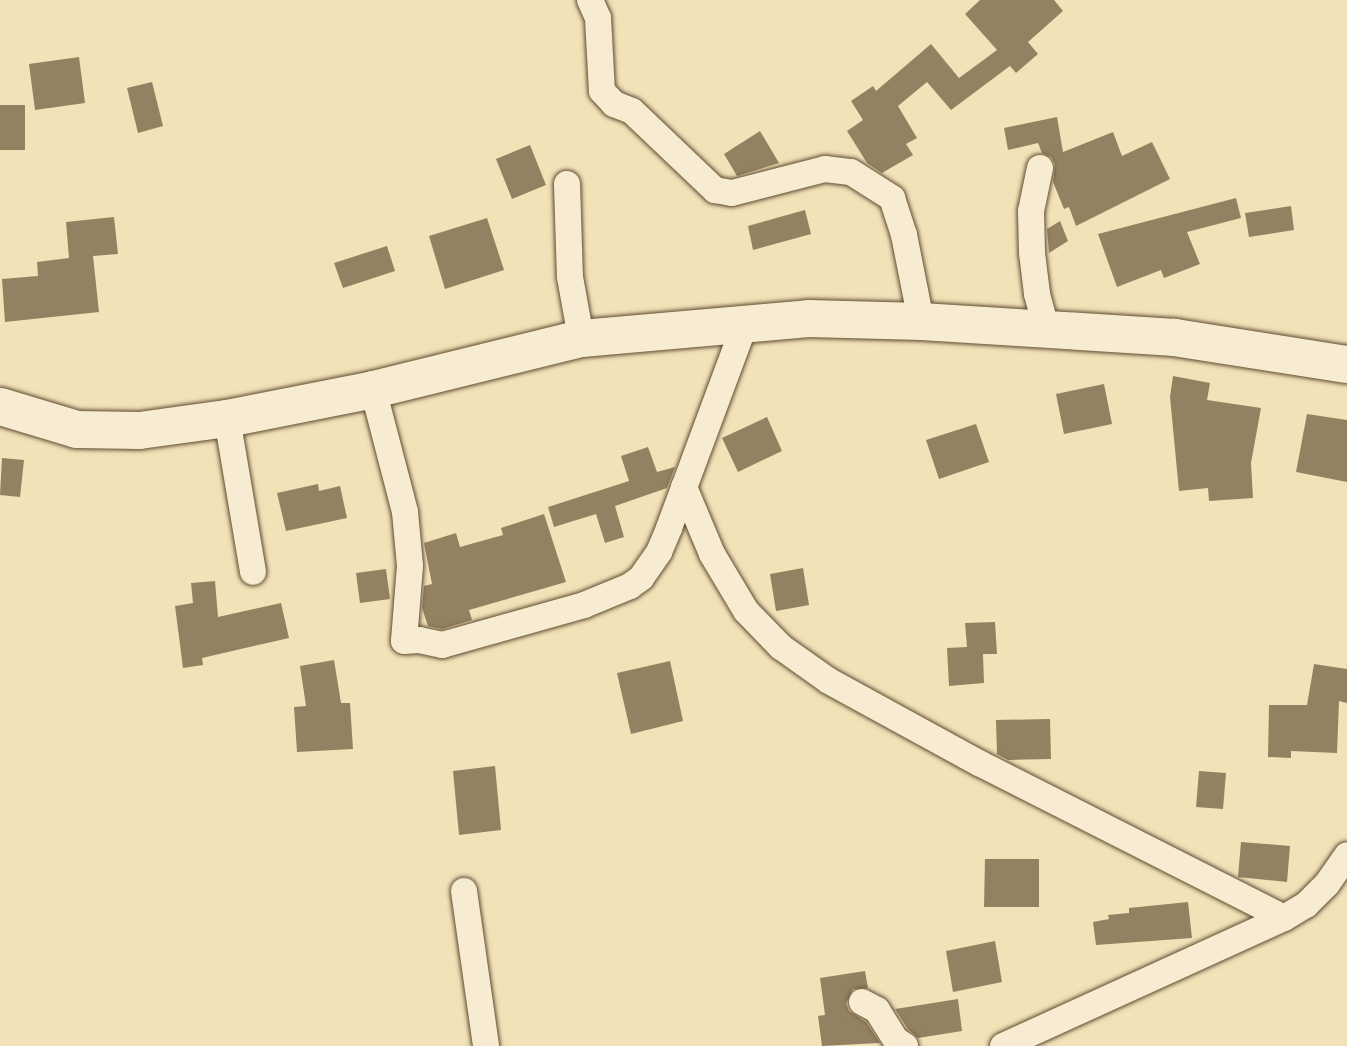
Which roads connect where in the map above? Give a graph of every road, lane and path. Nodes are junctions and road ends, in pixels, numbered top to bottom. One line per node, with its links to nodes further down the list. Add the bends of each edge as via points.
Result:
1 (590, 0): 5 (street, via 598,18 601,91 614,104 632,111 715,190 732,193 825,169 851,172 892,198)
2 (1040, 168): 6 (street, via 1031,211 1032,253)
3 (567, 184): 7 (street, via 570,277)
4 (747, 321): 5 (main road); 7 (main road); 12 (street)
5 (921, 321): 6 (main road)
6 (1046, 328): 8 (main road, via 1174,337)
7 (581, 338): 9 (main road)
8 (1347, 364)
9 (373, 389): 11 (main road); 12 (street, via 405,512 410,566 404,641 442,646 548,617 629,586 659,552)
10 (0, 406): 11 (main road, via 76,429 138,430)
11 (227, 418): 13 (street)
12 (684, 487): 16 (street, via 712,554 746,611 791,654 829,681 979,763)
13 (253, 572)
14 (1347, 855): 16 (street, via 1327,884)
15 (464, 891): 18 (street)
16 (1284, 918): 20 (street)
17 (862, 1002): 19 (street, via 877,1010)
18 (486, 1046)
19 (905, 1046)
20 (1003, 1046)

